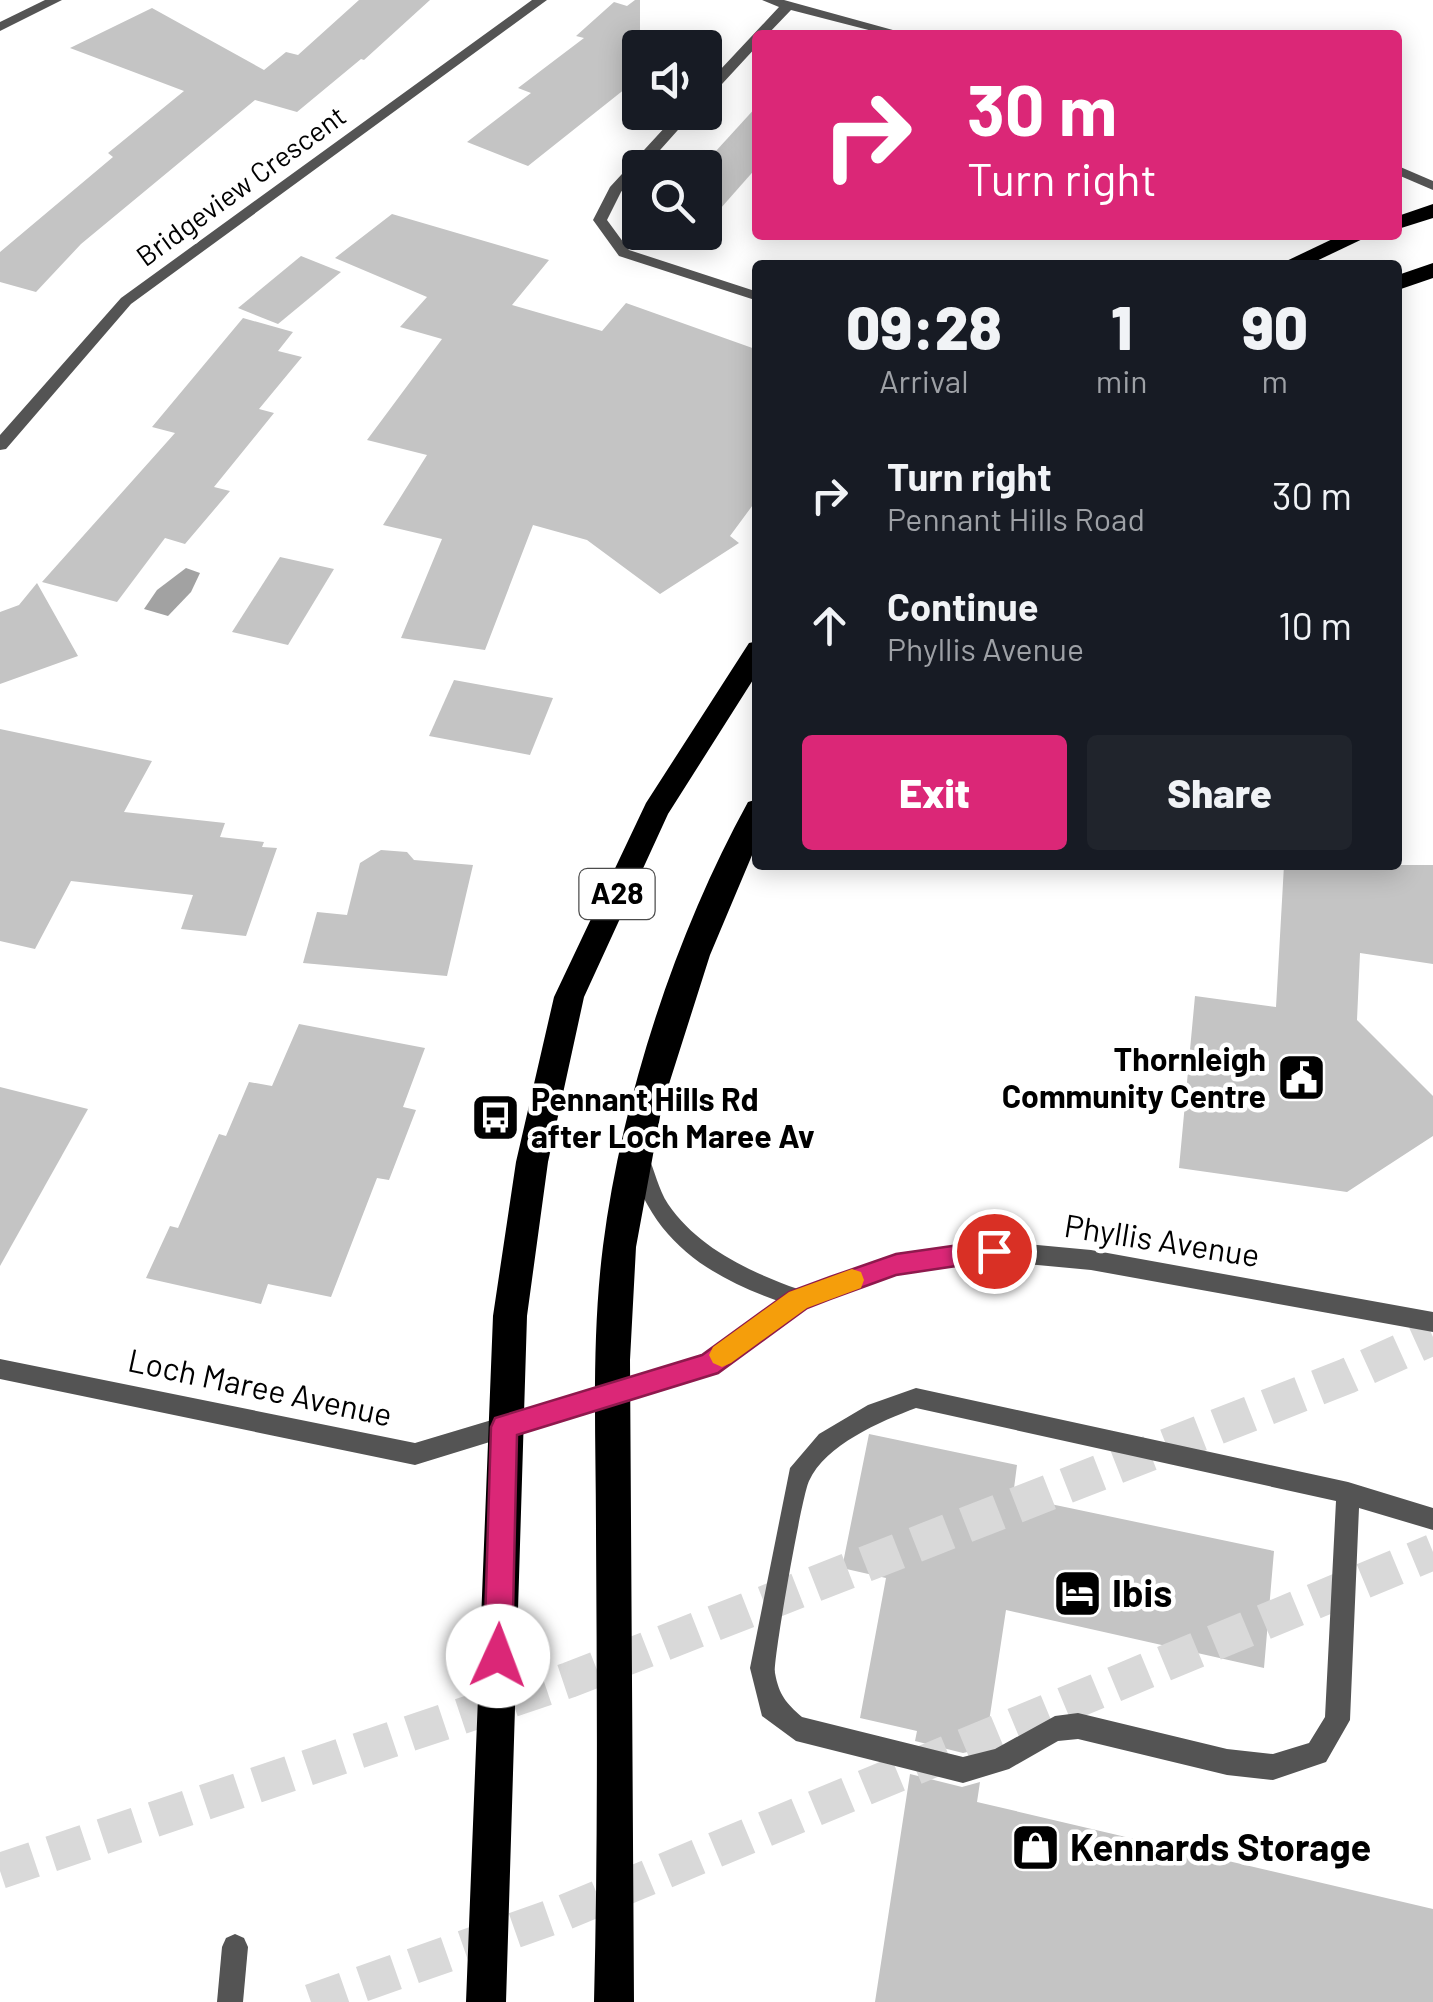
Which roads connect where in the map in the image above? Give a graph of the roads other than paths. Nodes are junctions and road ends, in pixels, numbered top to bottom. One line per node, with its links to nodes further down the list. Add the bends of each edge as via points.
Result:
1 (55, 0): 5 (street)
2 (540, 0): 20 (street, Bridgeview Crescent, via 126,300)
3 (769, 0): 4 (street)
4 (788, 5): 6 (street); 7 (street)
5 (0, 27)
6 (764, 30)
7 (885, 30)
8 (752, 43): 9 (street)
9 (722, 75)
10 (670, 130): 19 (street, via 615,190 600,220 624,253)
11 (1402, 172): 12 (street)
12 (1433, 186)
13 (1433, 212): 14 (highway)
14 (1402, 222)
15 (1348, 240): 16 (highway)
16 (1300, 260)
17 (1433, 270): 18 (highway)
18 (1402, 282)
19 (752, 295)
20 (0, 445)
21 (752, 659): 28 (highway, A28, via 656,810 569,998 521,1229)
22 (752, 821): 23 (highway, via 674,1015)
23 (638, 1148): 24 (street, via 642,1174 666,1219 695,1248 747,1282); 27 (highway, via 624,1211)
24 (798, 1300): 25 (street, Phyllis Avenue, via 896,1264 994,1251 1091,1260); 27 (street, Phyllis Avenue, via 709,1364)
25 (1433, 1322)
26 (0, 1369): 28 (street, Loch Maree Avenue, via 415,1454)
27 (610, 1394): 28 (street, Loch Maree Avenue); 34 (highway)
28 (504, 1427): 33 (highway, A28)
29 (1348, 1494): 29 (street, via 1337,1720 1318,1752 1273,1767 1242,1764 1078,1726 1056,1729 1000,1760 963,1770 796,1728 771,1708 762,1668 798,1476 828,1442 876,1412 916,1398); 30 (street)
30 (1433, 1519)
31 (234, 1947): 32 (street)
32 (230, 2002)
33 (486, 2002)
34 (614, 2002)

